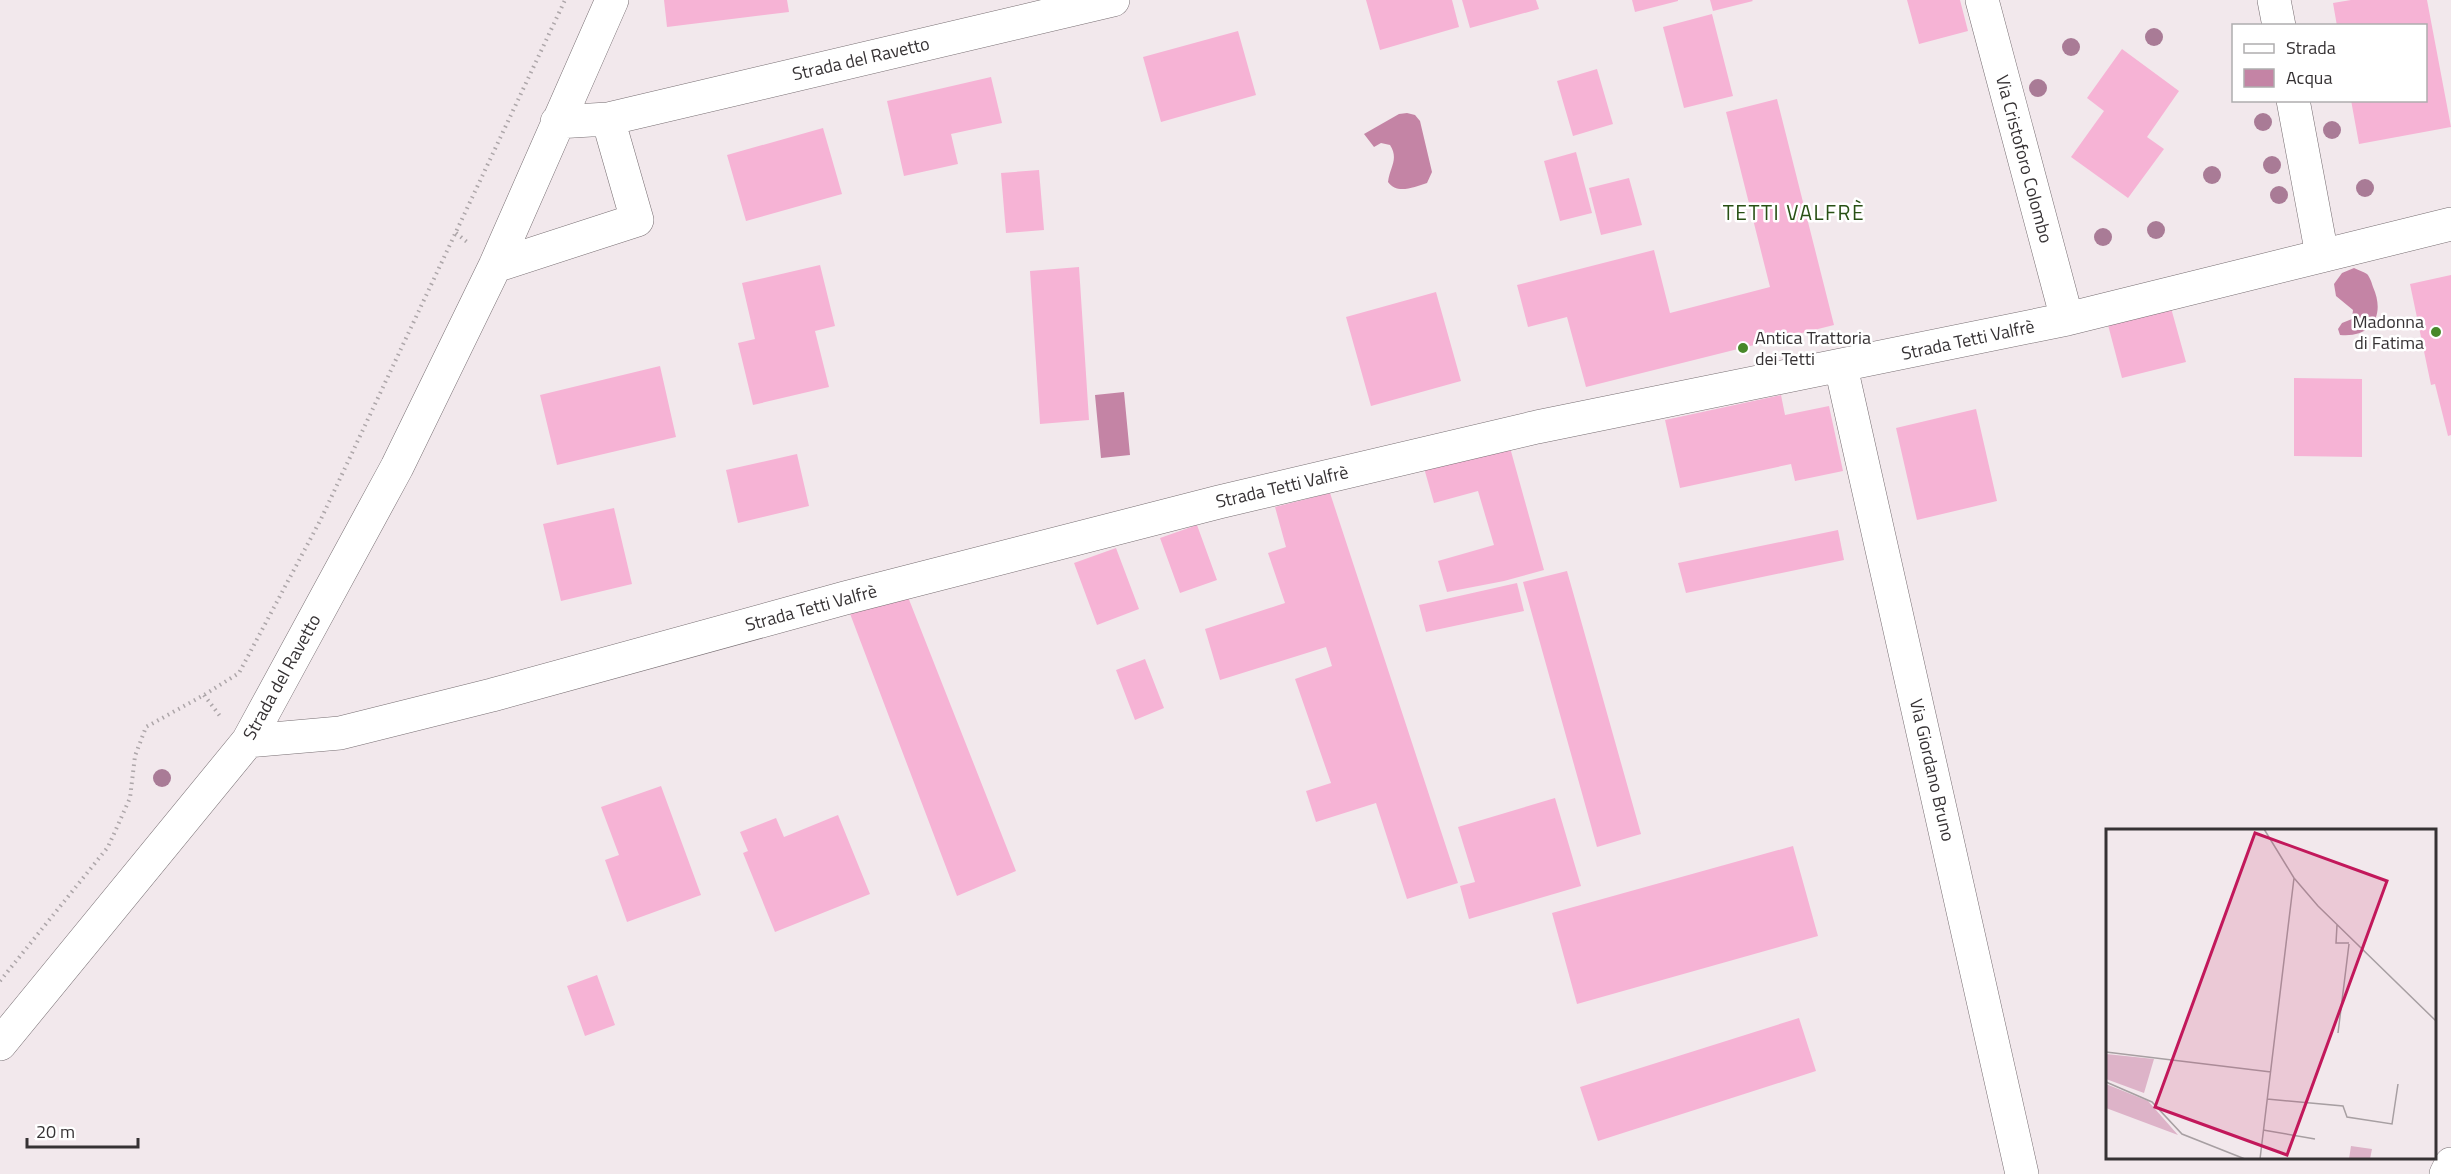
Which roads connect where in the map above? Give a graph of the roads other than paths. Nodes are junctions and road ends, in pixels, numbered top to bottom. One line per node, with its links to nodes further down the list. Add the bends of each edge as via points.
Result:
1 (612, 0): 8 (street, Strada del Ravetto)
2 (1113, 0): 7 (street, Strada del Ravetto)
3 (1982, 0): 12 (street, Via Cristoforo Colombo)
4 (2274, 0): 5 (street)
5 (2279, 24)
6 (2293, 102): 10 (street)
7 (608, 118): 8 (street, Strada del Ravetto); 11 (street, via 637,220)
8 (557, 122): 11 (street, Strada del Ravetto)
9 (2451, 224): 10 (street, Strada Tetti Valfrè)
10 (2322, 255): 12 (street, Strada Tetti Valfrè)
11 (495, 266): 14 (street, Strada del Ravetto, via 398,467)
12 (2067, 319): 13 (street, Strada Tetti Valfrè)
13 (1841, 367): 14 (street, Strada Tetti Valfrè, via 1537,427 1219,502 340,733); 17 (street, Via Giordano Bruno)
14 (248, 741): 15 (street, Strada del Ravetto)
15 (0, 1044)
16 (2451, 1164): 18 (street)
17 (2022, 1174)
18 (2446, 1174)

